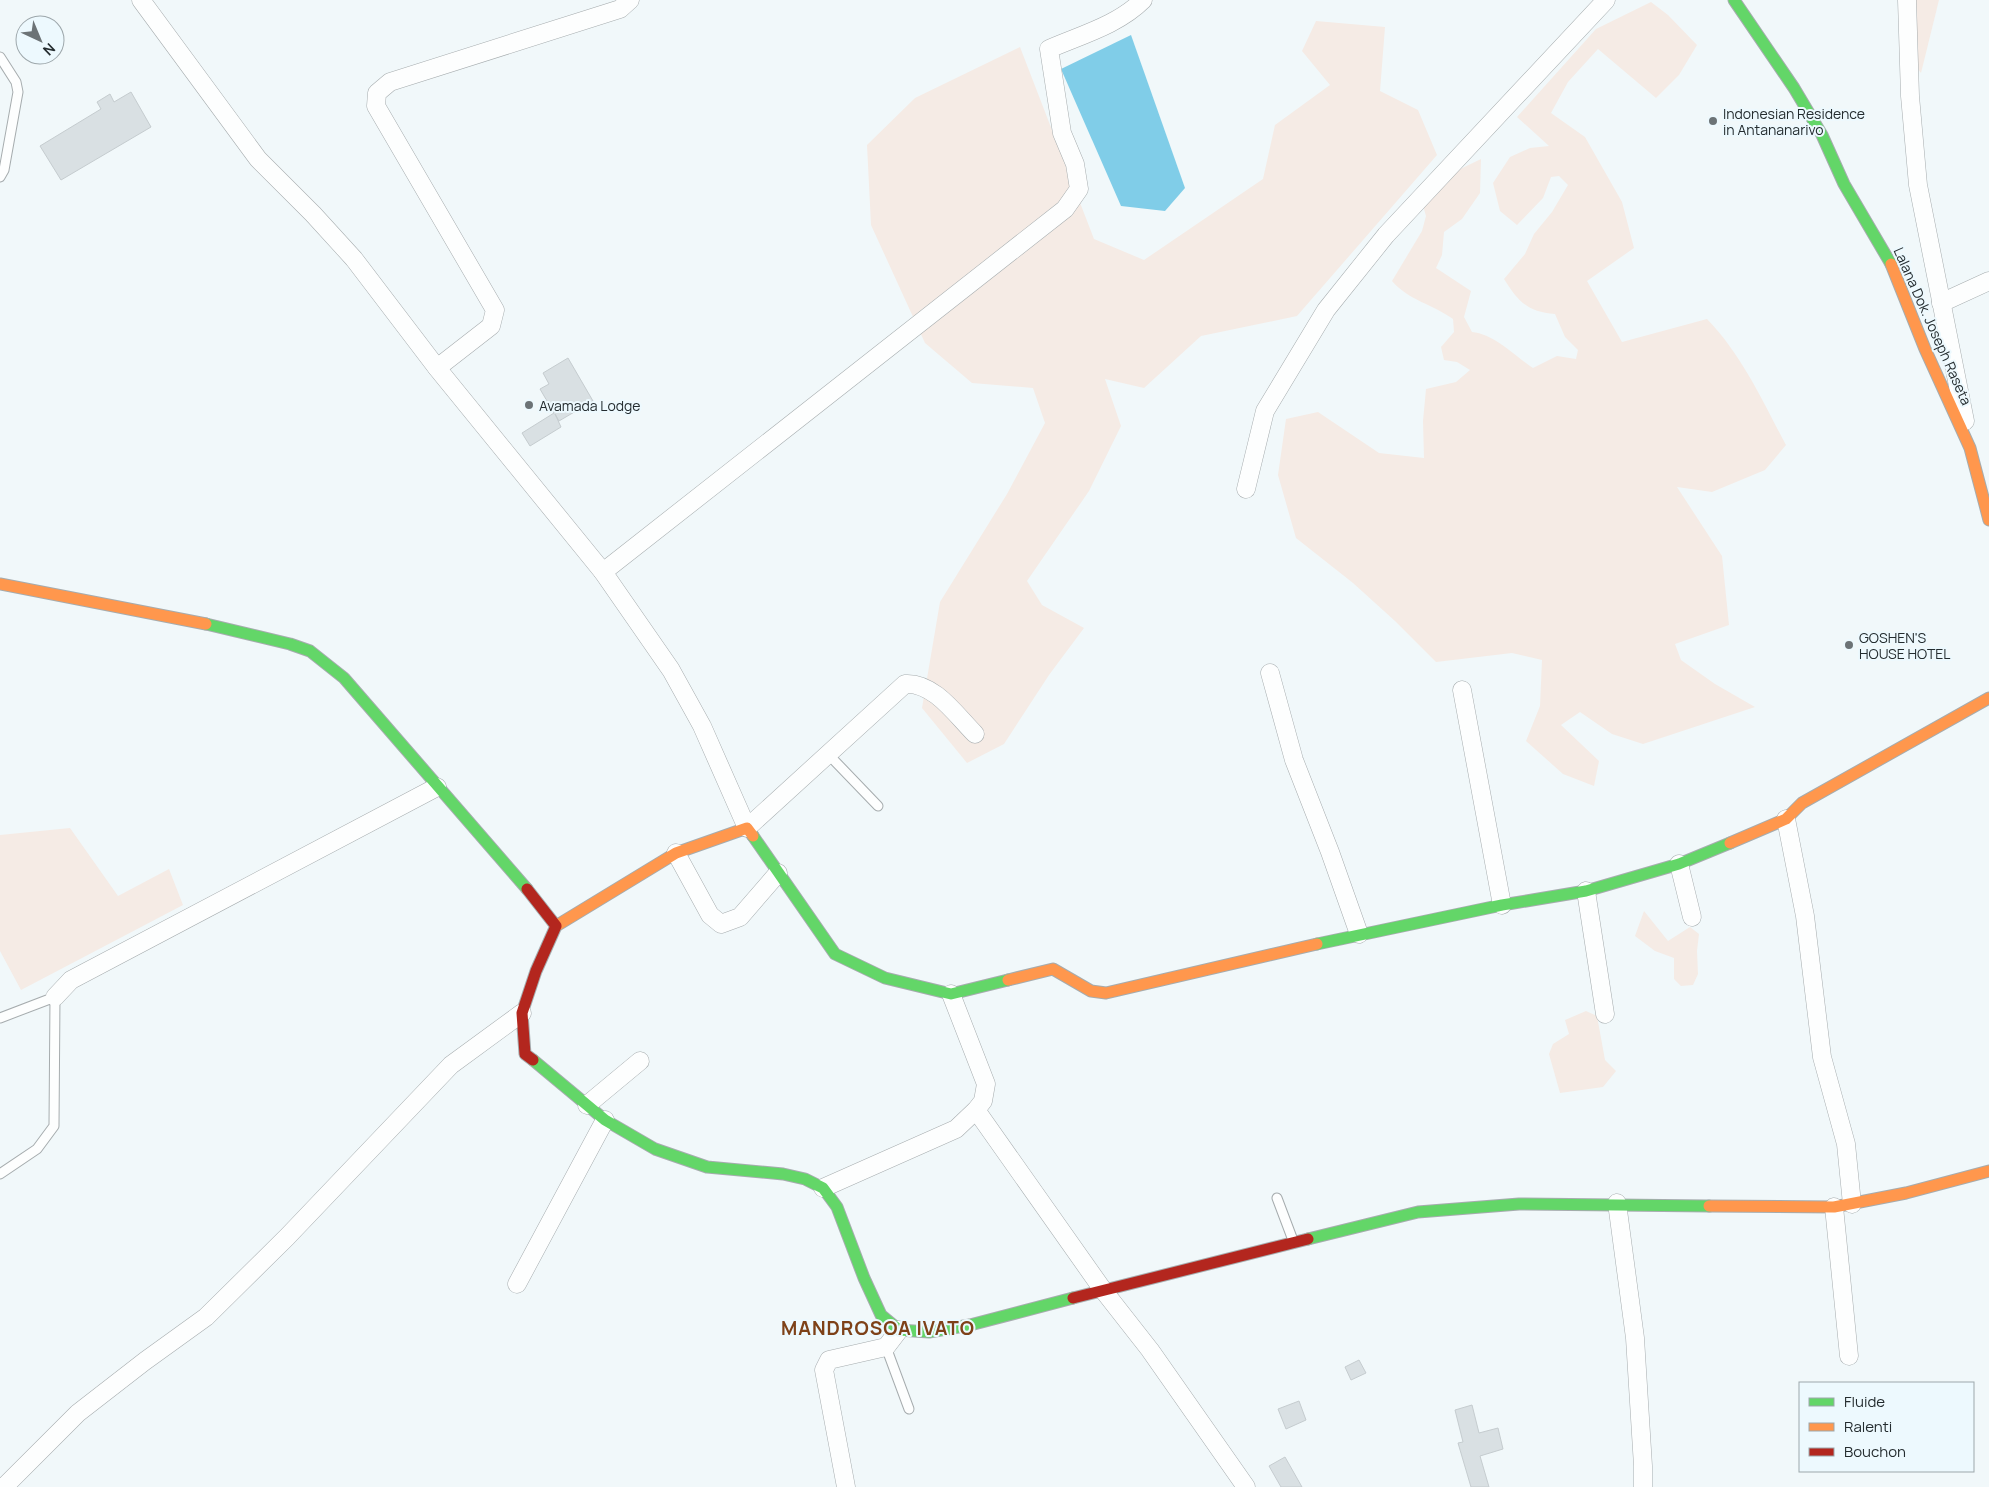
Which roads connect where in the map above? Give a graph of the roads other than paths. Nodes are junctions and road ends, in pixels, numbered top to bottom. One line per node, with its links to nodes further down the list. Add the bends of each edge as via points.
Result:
1 (141, 0): 11 (street, via 258,159 354,259)
2 (630, 0): 11 (street, via 620,9 390,82 377,93 376,106 495,310 490,326)
3 (1143, 0): 15 (street, via 1101,28 1049,49 1062,133 1075,164 1079,189 1065,208)
4 (1606, 0): 13 (street, via 1386,235 1326,310 1265,411)
5 (1734, 0): 12 (street, Lalana Dok. Joseph Raseta, via 1794,88 1822,136 1844,184 1890,261)
6 (1907, 0): 10 (street, via 1910,96 1918,185)
7 (0, 57): 8 (lane, via 16,82 18,92)
8 (0, 177)
9 (1989, 281): 10 (street)
10 (1941, 304): 12 (street)
11 (437, 368): 15 (street)
12 (1970, 448): 14 (street, Lalana Dok. Joseph Raseta)
13 (1246, 489)
14 (1989, 520)
15 (603, 572): 25 (street, via 671,670 702,726)
16 (0, 584): 22 (street, via 216,626 310,651 344,678)
17 (1270, 673): 33 (street, via 1294,760)
18 (1462, 690): 30 (street)
19 (1989, 698): 24 (street, via 1802,803)
20 (975, 734): 21 (street, via 933,692 914,683 905,684)
21 (828, 754): 23 (lane); 25 (street)
22 (438, 788): 32 (street); 35 (street, via 71,980)
23 (878, 806)
24 (1786, 819): 27 (street); 48 (street, via 1805,916 1822,1057 1846,1144)
25 (747, 828): 26 (street); 28 (street)
26 (676, 853): 28 (street, via 710,915 721,924 740,917); 32 (street)
27 (1679, 864): 29 (street); 31 (street)
28 (778, 873): 34 (street, via 836,954 885,978)
29 (1586, 891): 30 (street); 37 (street)
30 (1502, 905): 33 (street)
31 (1692, 917)
32 (556, 926): 36 (street)
33 (1359, 934): 34 (street, via 1106,993 1091,991 1053,969)
34 (951, 994): 41 (street, via 986,1084 983,1101)
35 (56, 997): 38 (lane); 44 (lane, via 54,1126 36,1149)
36 (522, 1013): 40 (street, via 525,1054); 57 (street, via 451,1065 206,1317 78,1413)
37 (1604, 1014)
38 (0, 1018)
39 (640, 1061): 40 (street)
40 (587, 1105): 42 (street)
41 (976, 1110): 45 (street, via 956,1129); 52 (street)
42 (605, 1120): 45 (street, via 655,1149 707,1167 783,1174 806,1179); 51 (street)
43 (1989, 1171): 48 (street)
44 (0, 1174)
45 (823, 1188): 53 (street, via 837,1207 881,1315)
46 (1277, 1198): 50 (lane)
47 (1618, 1203): 49 (street); 50 (street, via 1519,1204 1418,1212); 60 (street, via 1635,1338)
48 (1852, 1204): 49 (street)
49 (1834, 1207): 55 (street)
50 (1294, 1243): 52 (street)
51 (517, 1284)
52 (1103, 1290): 53 (street, via 970,1325 929,1332); 59 (street, via 1150,1350)
53 (899, 1330): 54 (street)
54 (886, 1347): 56 (lane); 58 (street, via 829,1360 824,1370)
55 (1848, 1356)
56 (909, 1409)
57 (4, 1487)
58 (846, 1487)
59 (1246, 1487)
60 (1643, 1487)

